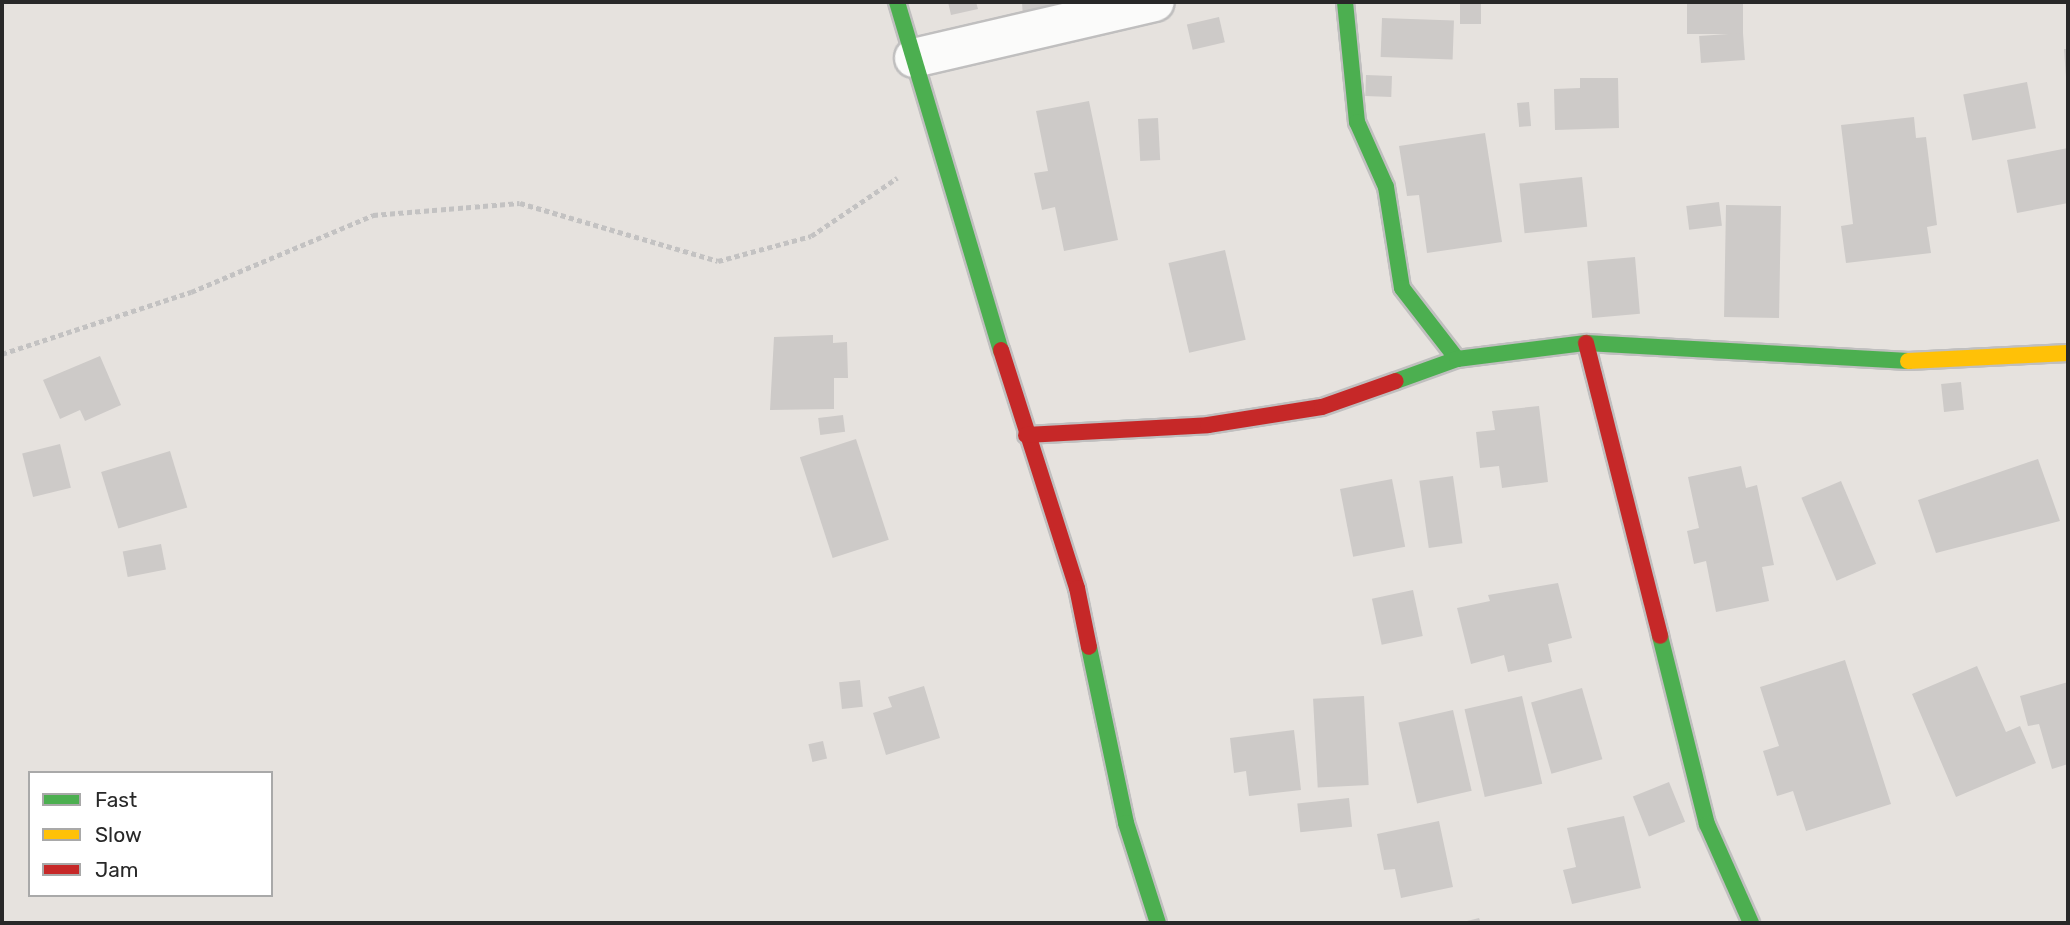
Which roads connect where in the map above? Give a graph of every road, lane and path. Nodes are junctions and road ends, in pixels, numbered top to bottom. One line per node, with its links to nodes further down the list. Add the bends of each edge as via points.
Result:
1 (897, 2): 4 (street)
2 (1155, 2): 4 (street)
3 (1345, 2): 9 (street, via 1357,122 1386,187 1402,288)
4 (914, 58): 5 (street)
5 (934, 142): 8 (path, via 887,188 811,236 718,261 520,203 373,215 191,292); 10 (street)
6 (1586, 343): 7 (street, via 1945,363); 9 (street); 12 (street, via 1707,824)
7 (2068, 353)
8 (2, 354)
9 (1457, 359): 10 (street, via 1322,407 1208,425)
10 (1026, 435): 11 (street, via 1077,588 1126,823)
11 (1158, 923)
12 (1752, 923)

